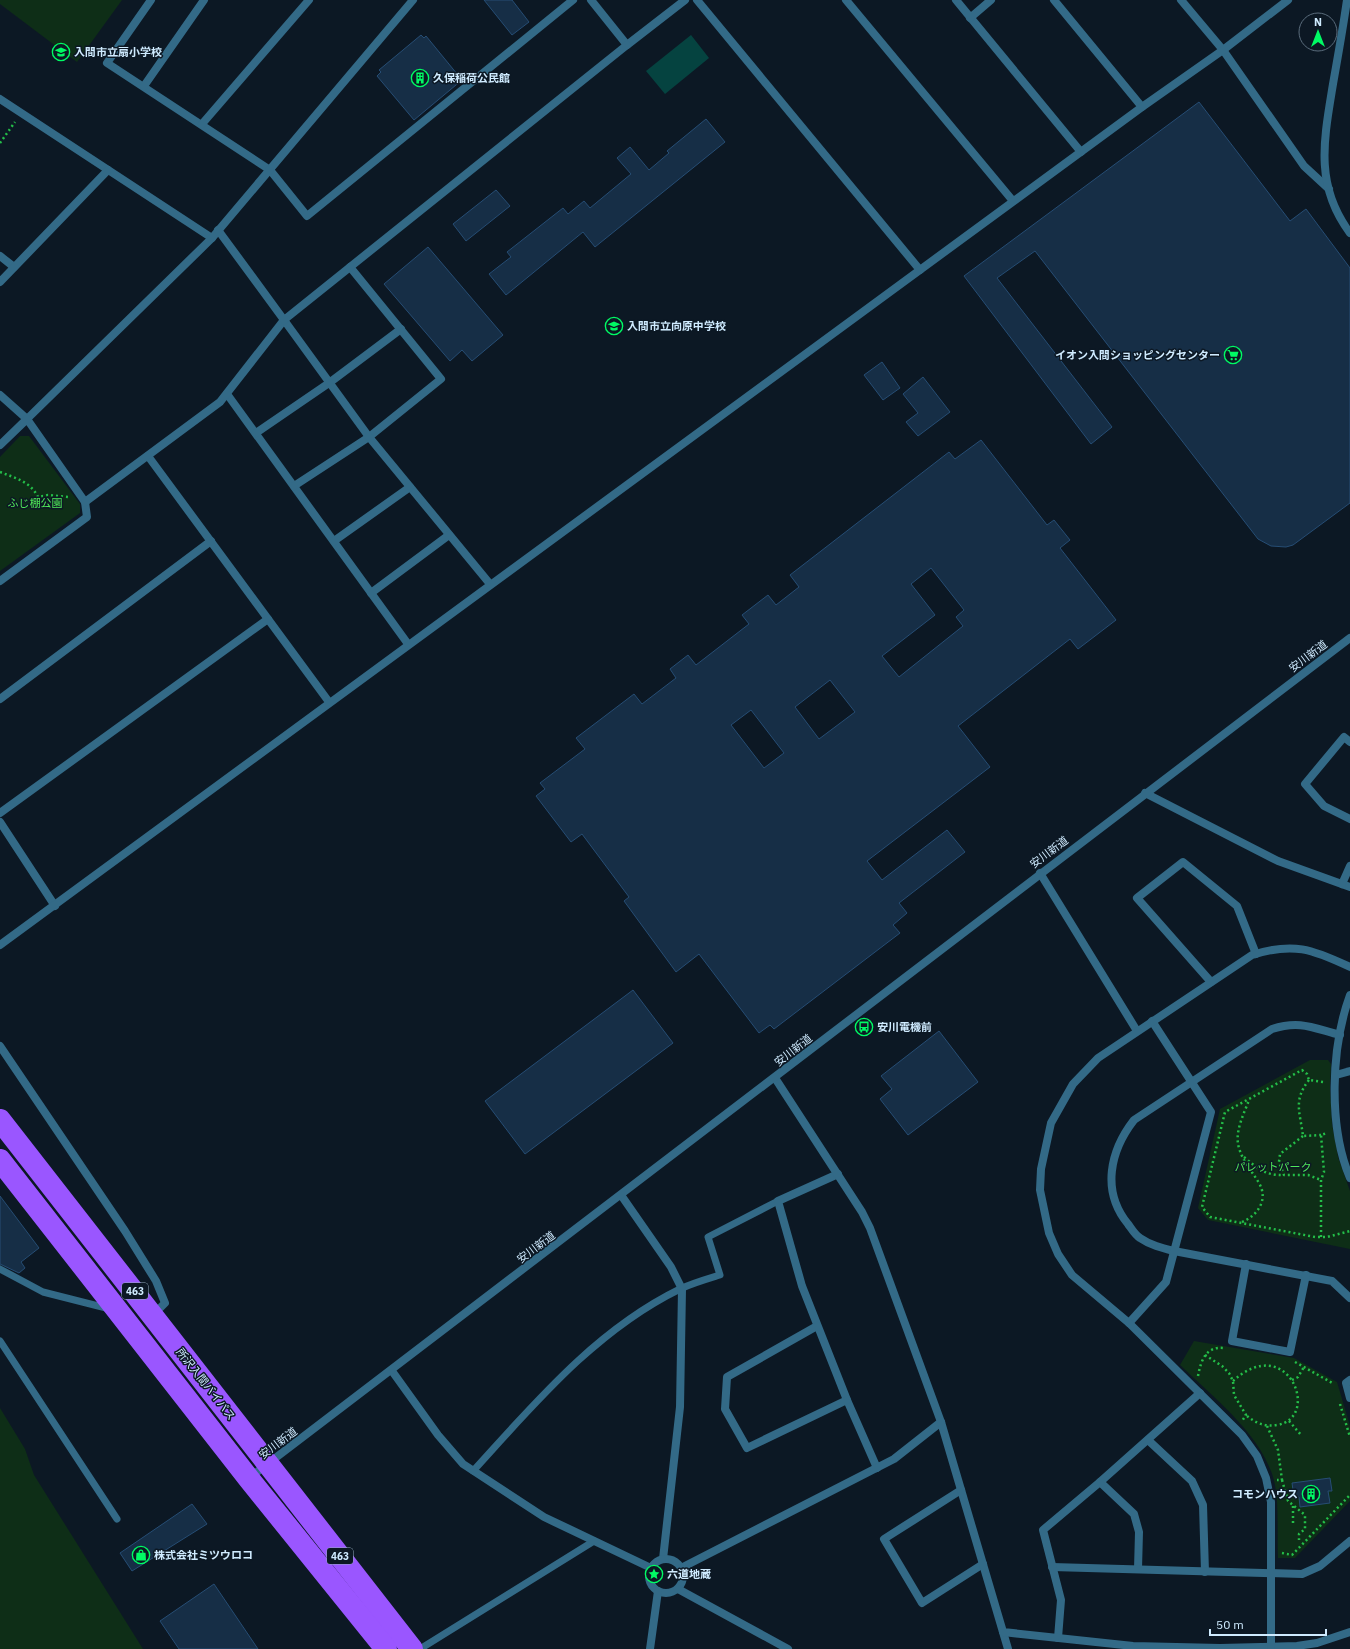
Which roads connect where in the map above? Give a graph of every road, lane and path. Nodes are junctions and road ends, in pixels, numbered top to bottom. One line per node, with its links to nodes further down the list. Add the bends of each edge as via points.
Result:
1 (151, 0): 19 (street, via 107,63)
2 (204, 0): 19 (street)
3 (310, 0): 23 (street)
4 (413, 0): 27 (street)
5 (574, 0): 27 (street, via 307,216)
6 (591, 0): 17 (street)
7 (685, 0): 17 (street)
8 (697, 0): 36 (street)
9 (846, 0): 29 (street)
10 (956, 0): 16 (street)
11 (992, 0): 16 (street)
12 (1054, 0): 21 (street)
13 (1181, 0): 18 (street)
14 (1347, 0): 28 (street, via 1324,143)
15 (1285, 1): 18 (street)
16 (970, 18): 25 (street)
17 (627, 45): 34 (street)
18 (1223, 50): 21 (street); 28 (street, via 1304,166)
19 (144, 86): 23 (street)
20 (0, 99): 22 (street)
21 (1142, 107): 25 (street)
22 (21, 113): 24 (path); 26 (street)
23 (202, 124): 27 (street)
24 (0, 143)
25 (1081, 152): 29 (street)
26 (108, 170): 32 (street); 35 (street)
27 (270, 170): 30 (street)
28 (1329, 189): 31 (street, via 1333,204)
29 (1013, 201): 36 (street)
30 (218, 230): 32 (street); 38 (street)
31 (1350, 233)
32 (212, 238): 43 (street)
33 (0, 256): 35 (street)
34 (350, 266): 38 (street); 39 (street)
35 (14, 267): 37 (street)
36 (920, 270): 56 (street)
37 (0, 282)
38 (284, 320): 40 (street); 41 (street)
39 (401, 329): 40 (street); 45 (street, via 441,379)
40 (329, 383): 44 (street); 45 (street)
41 (227, 394): 44 (street); 47 (street)
42 (0, 395): 43 (street)
43 (27, 419): 46 (street); 51 (street)
44 (256, 433): 49 (street)
45 (369, 437): 49 (street); 50 (street)
46 (0, 445)
47 (148, 456): 51 (street); 53 (street)
48 (0, 472): 51 (path, via 30,485 38,497 48,495)
49 (294, 486): 54 (street)
50 (410, 487): 52 (street); 54 (street)
51 (84, 500): 55 (street, via 87,517)
52 (449, 535): 56 (street); 57 (street)
53 (211, 541): 58 (street); 61 (street)
54 (334, 541): 57 (street)
55 (0, 581)
56 (490, 584): 60 (street)
57 (371, 593): 60 (street)
58 (268, 619): 62 (street); 65 (street)
59 (1350, 638): 64 (street, 安川新道)
60 (408, 644): 62 (street)
61 (0, 699)
62 (329, 702): 71 (street)
63 (1350, 742): 66 (street, via 1344,737 1305,784 1324,806)
64 (1145, 793): 69 (street, 安川新道); 70 (street, via 1278,861)
65 (0, 814)
66 (1350, 819)
67 (0, 822): 71 (street)
68 (1350, 866): 70 (street)
69 (1040, 874): 78 (street); 83 (street, 安川新道)
70 (1346, 886)
71 (55, 906): 72 (street)
72 (0, 945)
73 (1256, 954): 74 (street, via 1269,949 1307,949); 75 (street); 75 (street, via 1237,906 1183,862 1137,898)
74 (1350, 967)
75 (1211, 982): 77 (street)
76 (1350, 995): 79 (street)
77 (1152, 1021): 78 (street); 85 (street)
78 (1137, 1031): 111 (street, via 1098,1058 1073,1084 1061,1103 1051,1122 1045,1145 1040,1190 1049,1233 1058,1254 1072,1275)
79 (1340, 1035): 82 (street); 85 (street, via 1298,1024 1277,1027)
80 (0, 1046): 110 (street, via 156,1281 165,1303)
81 (1350, 1071): 82 (street)
82 (1336, 1075): 86 (street)
83 (775, 1078): 94 (street); 98 (street, 安川新道)
84 (1309, 1080): 86 (path); 87 (path, via 1302,1070); 91 (path, via 1298,1098)
85 (1192, 1081): 103 (street, via 1211,1112); 103 (street, via 1134,1120 1123,1134 1111,1172 1114,1199 1123,1218 1139,1238 1160,1248)
86 (1336, 1084): 89 (street)
87 (1249, 1100): 92 (path, via 1239,1128 1238,1147); 100 (path, via 1226,1112 1202,1208 1210,1217)
88 (0, 1120): 110 (highway, 所沢入間バイパス / 463)
89 (1337, 1130): 90 (path); 96 (street)
90 (1320, 1135): 91 (path); 97 (path, via 1324,1172)
91 (1303, 1136): 95 (path, via 1280,1154 1279,1162)
92 (1242, 1155): 95 (path, via 1260,1171 1275,1176); 100 (path, via 1260,1184 1262,1195 1261,1207 1256,1214)
93 (0, 1160): 109 (highway, 463)
94 (838, 1174): 99 (street); 129 (street, via 870,1228)
95 (1284, 1175): 97 (path, via 1308,1175)
96 (1350, 1178)
97 (1321, 1180): 102 (path)
98 (621, 1195): 107 (street, via 671,1267); 118 (street, 安川新道)
99 (778, 1201): 107 (lane, via 708,1237 720,1275); 112 (street, via 802,1286)
100 (1241, 1223): 102 (path)
101 (1350, 1231): 102 (path)
102 (1321, 1237)
103 (1174, 1251): 104 (street); 111 (street, via 1166,1282)
104 (1246, 1264): 106 (street); 106 (street, via 1232,1341 1290,1352)
105 (0, 1268): 109 (lane, via 43,1292)
106 (1306, 1275): 108 (street, via 1332,1281)
107 (682, 1288): 137 (lane, via 623,1323 580,1359 554,1383); 151 (street, via 680,1407)
108 (1350, 1298)
109 (118, 1311): 138 (highway, 463)
110 (154, 1316): 135 (highway, 所沢入間バイパス / 463)
111 (1129, 1323): 123 (street)
112 (817, 1326): 126 (street); 126 (street, via 727,1377 725,1409 748,1448)
113 (0, 1341): 145 (lane)
114 (1230, 1349): 115 (path, via 1214,1348)
115 (1205, 1356): 121 (path, via 1230,1373); 123 (path, via 1201,1364)
116 (1289, 1361): 117 (path)
117 (1304, 1367): 119 (path); 122 (path, via 1334,1383)
118 (392, 1371): 135 (street, 安川新道); 137 (street, via 438,1435 463,1464)
119 (1292, 1380): 121 (path, via 1281,1369 1267,1366 1250,1368); 128 (path, via 1298,1409)
120 (1350, 1380): 125 (street, via 1346,1383)
121 (1233, 1381): 127 (path, via 1234,1396)
122 (1336, 1390)
123 (1198, 1392): 131 (street); 134 (street)
124 (1338, 1396): 133 (path)
125 (1350, 1398)
126 (847, 1400): 136 (street)
127 (1246, 1415): 130 (path, via 1252,1421); 131 (path)
128 (1289, 1421): 130 (path); 132 (path)
129 (941, 1422): 136 (street, via 894,1459); 142 (street)
130 (1268, 1426): 140 (path, via 1278,1450)
131 (1237, 1430): 139 (street, via 1257,1456)
132 (1302, 1436)
133 (1350, 1437)
134 (1148, 1440): 141 (street); 157 (street, via 1192,1481 1203,1505)
135 (268, 1464): 138 (street, 安川新道); 166 (highway, 所沢入間バイパス / 463)
136 (877, 1468): 155 (street)
137 (473, 1471): 149 (street, via 544,1517)
138 (249, 1479): 165 (highway, 463)
139 (1267, 1480): 140 (path); 150 (street, via 1271,1502)
140 (1282, 1480): 144 (path, via 1288,1501)
141 (1100, 1482): 153 (street, via 1043,1530); 156 (street, via 1134,1514 1139,1532)
142 (961, 1490): 152 (street); 152 (street, via 884,1539 922,1603)
143 (1350, 1495): 150 (path, via 1292,1554)
144 (1293, 1505): 146 (path); 147 (path, via 1305,1515 1305,1529 1299,1534)
145 (117, 1519)
146 (1293, 1525)
147 (1299, 1540)
148 (1350, 1541): 158 (street, via 1320,1566 1302,1574)
149 (594, 1542): 154 (street); 167 (lane)
150 (1272, 1551): 158 (street)
151 (663, 1559): 154 (street); 155 (street, via 674,1561)
152 (983, 1564): 161 (street)
153 (1052, 1567): 156 (street); 163 (street, via 1061,1600)
154 (651, 1568): 160 (street, via 650,1584)
155 (681, 1568): 159 (street, via 683,1579)
156 (1138, 1569): 157 (street)
157 (1205, 1572): 158 (street)
158 (1270, 1573): 164 (street)
159 (678, 1589): 160 (street, via 668,1593); 169 (street)
160 (658, 1592): 168 (street)
161 (1003, 1632): 163 (street); 170 (street)
162 (1350, 1632): 164 (street, via 1317,1643)
163 (1058, 1638): 164 (street, via 1133,1646)
164 (1271, 1648)
165 (386, 1649)
166 (412, 1649)
167 (420, 1649)
168 (650, 1649)
169 (788, 1649)
170 (1008, 1649)

